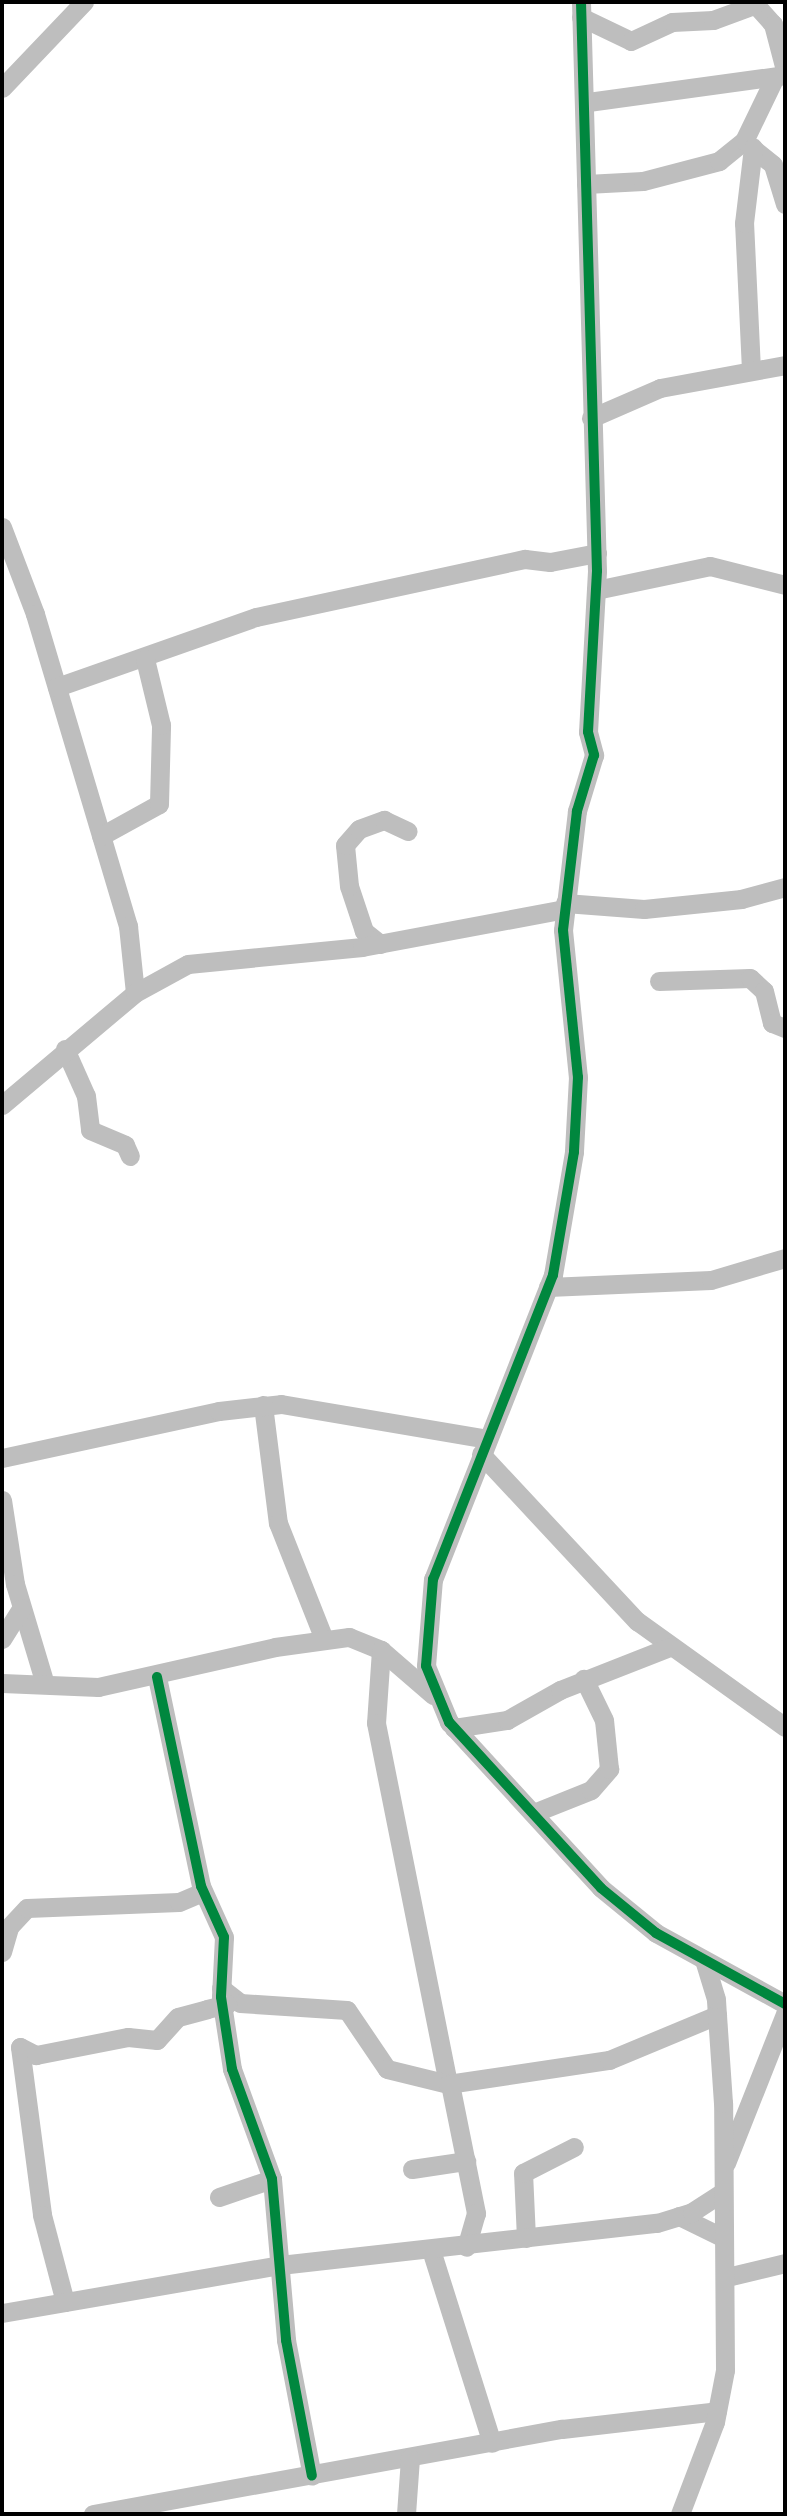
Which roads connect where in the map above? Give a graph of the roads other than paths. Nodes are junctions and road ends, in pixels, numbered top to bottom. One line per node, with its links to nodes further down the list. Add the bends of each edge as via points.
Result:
1 (84, 2): 5 (street)
2 (754, 3): 3 (street, via 713,20 673,22 631,41); 4 (street, via 773,24)
3 (581, 9): 6 (street)
4 (782, 74): 6 (street); 7 (street)
5 (2, 88)
6 (588, 102): 8 (street)
7 (749, 144): 8 (street, via 719,161 672,174); 9 (street, via 773,165); 11 (street, via 744,223)
8 (586, 184): 12 (street)
9 (785, 204)
10 (785, 365): 11 (street)
11 (751, 370): 12 (street, via 660,388)
12 (591, 418): 14 (street)
13 (2, 527): 18 (street)
14 (597, 553): 16 (street); 17 (street, via 550,562 525,559 343,596 256,617)
15 (785, 585): 16 (street, via 710,566)
16 (596, 590): 22 (street, via 588,732 594,755 577,811)
17 (145, 659): 18 (street); 20 (street, via 161,725 159,804)
18 (57, 687): 20 (street)
19 (408, 831): 23 (street, via 384,820 359,829 345,845 349,886 364,931)
20 (101, 836): 25 (street, via 137,961)
21 (785, 887): 22 (street, via 741,899 644,909)
22 (565, 906): 23 (street); 31 (street, via 578,1077 571,1178)
23 (380, 944): 25 (street, via 215,957 188,964)
24 (659, 981): 26 (street, via 750,978 764,991 772,1023)
25 (135, 993): 27 (street)
26 (785, 1028)
27 (65, 1049): 28 (street); 29 (street, via 86,1096 89,1130 125,1145)
28 (2, 1105)
29 (130, 1156)
30 (785, 1258): 31 (street, via 711,1280)
31 (548, 1287): 33 (street)
32 (263, 1405): 33 (street, via 298,1405); 34 (street); 38 (street, via 278,1522)
33 (484, 1447): 39 (street, via 570,1554); 45 (street, via 433,1579 426,1666)
34 (2, 1458)
35 (2, 1500): 36 (street)
36 (21, 1608): 37 (street); 44 (street)
37 (2, 1639)
38 (324, 1639): 40 (street, via 358,1639); 41 (street)
39 (670, 1647): 42 (street); 46 (street)
40 (380, 1650): 45 (street); 56 (street, via 373,1697 376,1723)
41 (157, 1677): 44 (street, via 98,1688); 49 (street)
42 (584, 1679): 47 (street, via 507,1720); 48 (street, via 604,1720 609,1769 591,1790)
43 (2, 1684): 44 (street)
44 (45, 1684)
45 (434, 1696): 47 (street)
46 (785, 1727)
47 (454, 1728): 48 (street)
48 (536, 1812): 51 (street, via 626,1912)
49 (199, 1900): 50 (street, via 27,1908 9,1927); 52 (street, via 224,1937)
50 (2, 1952)
51 (705, 1962): 53 (street); 55 (street)
52 (224, 1996): 56 (street, via 240,2003 347,2010 387,2069); 61 (street, via 237,2092); 72 (street, bridge, via 207,2009 178,2017 157,2040 128,2037 36,2055 20,2047 42,2215)
53 (785, 2004)
54 (785, 2014): 60 (street)
55 (717, 2015): 56 (street, via 609,2060); 60 (street)
56 (449, 2084): 58 (street)
57 (574, 2147): 65 (street, via 523,2173)
58 (466, 2161): 59 (street); 67 (street, via 476,2213)
59 (412, 2169)
60 (723, 2169): 62 (street)
61 (272, 2179): 63 (street); 70 (street)
62 (723, 2192): 64 (street); 66 (street)
63 (219, 2197)
64 (679, 2216): 65 (street); 66 (street)
65 (526, 2238): 67 (street)
66 (724, 2238): 71 (street)
67 (466, 2247): 68 (street)
68 (432, 2253): 70 (street); 75 (street)
69 (785, 2263): 71 (street)
70 (280, 2265): 72 (street); 77 (street, via 286,2340)
71 (727, 2277): 74 (street)
72 (65, 2302): 73 (street)
73 (2, 2313)
74 (717, 2411): 75 (street); 81 (street)
75 (492, 2443): 76 (street)
76 (410, 2458): 77 (street); 80 (street)
77 (313, 2476): 78 (street)
78 (121, 2512): 79 (street)
79 (93, 2514)
80 (406, 2514)
81 (680, 2514)

